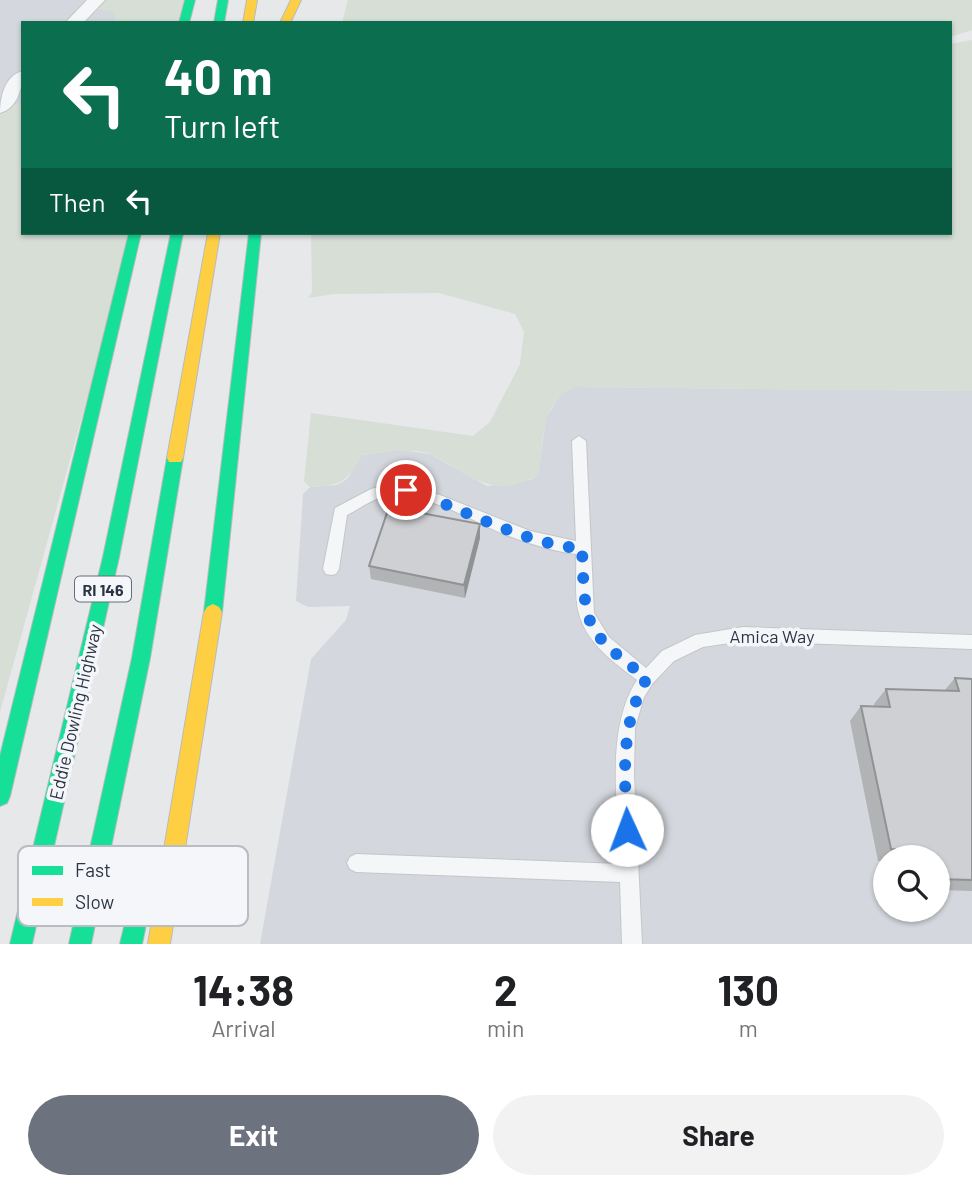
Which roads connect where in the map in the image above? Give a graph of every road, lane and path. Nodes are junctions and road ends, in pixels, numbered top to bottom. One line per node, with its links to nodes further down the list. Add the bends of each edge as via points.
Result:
1 (97, 0): 7 (street)
2 (190, 0): 8 (highway)
3 (223, 0): 9 (highway)
4 (252, 0): 10 (highway)
5 (284, 0): 11 (highway)
6 (296, 0): 12 (highway)
7 (75, 21)
8 (185, 21)
9 (219, 21)
10 (248, 21)
11 (283, 21)
12 (284, 21)
13 (21, 79): 14 (street)
14 (0, 107)
15 (135, 235): 19 (highway)
16 (177, 235): 29 (highway, Eddie Dowling Highway / RI 146, via 111,557)
17 (214, 235): 30 (highway, RI 146, via 141,658)
18 (255, 235): 21 (highway)
19 (89, 425): 27 (highway); 28 (highway)
20 (579, 441): 22 (lane)
21 (229, 453): 26 (highway); 31 (highway, via 213,615)
22 (582, 548): 23 (lane, via 543,543 434,499 390,490 340,512); 25 (lane, via 584,602 590,624 605,646)
23 (331, 569)
24 (972, 642): 25 (lane, Amica Way, via 722,636 684,646)
25 (647, 678): 33 (lane, Amica Way, via 631,710 625,747)
26 (181, 706)
27 (0, 730)
28 (0, 796)
29 (44, 846)
30 (101, 846)
31 (175, 846)
32 (356, 863): 33 (lane)
33 (629, 873): 42 (lane, Amica Way)
34 (25, 926): 38 (highway, Eddie Dowling Highway / RI 146)
35 (84, 926): 39 (highway, RI 146)
36 (135, 926): 40 (highway)
37 (162, 926): 41 (highway)
38 (21, 944)
39 (80, 944)
40 (131, 944)
41 (159, 944)
42 (632, 944)

